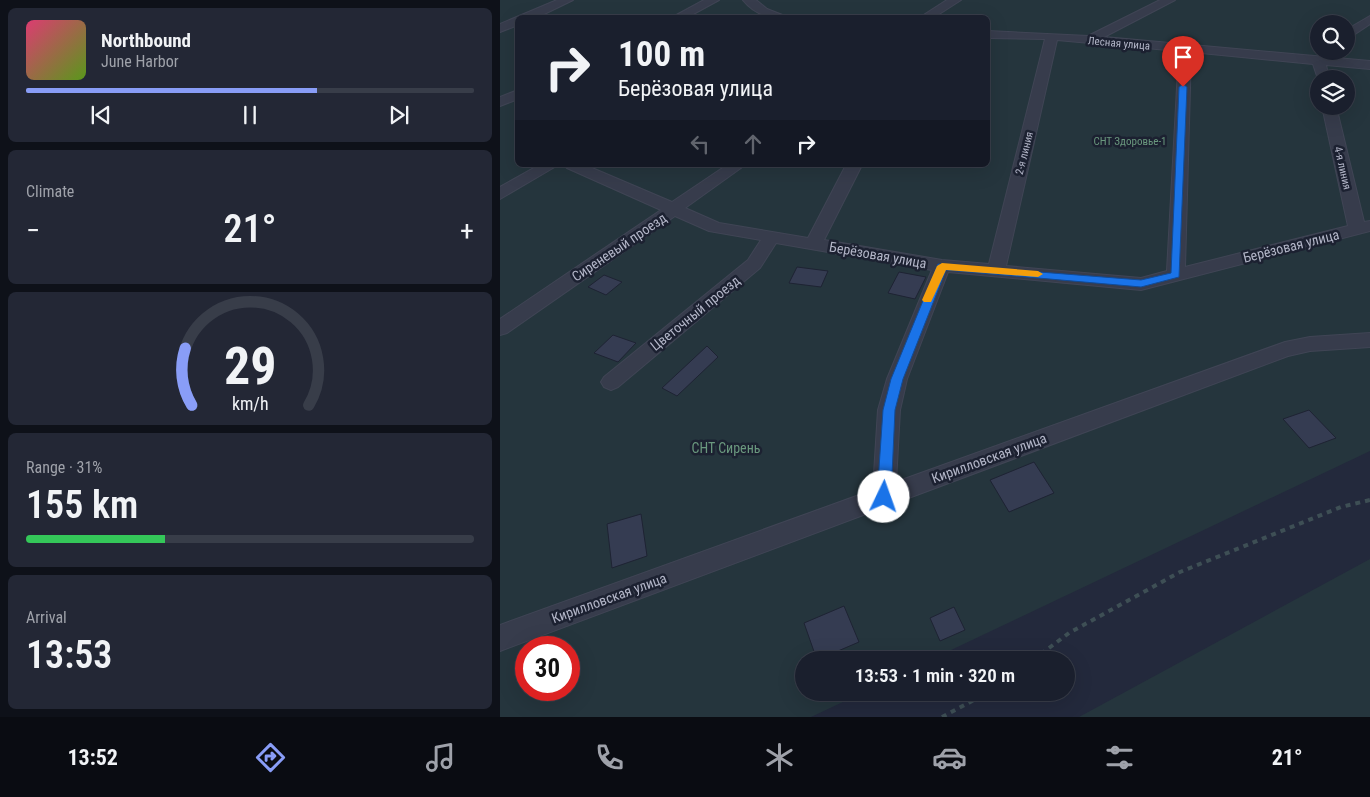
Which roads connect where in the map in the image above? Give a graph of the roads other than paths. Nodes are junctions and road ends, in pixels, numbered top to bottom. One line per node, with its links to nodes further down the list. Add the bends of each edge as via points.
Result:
1 (567, 0): 7 (street)
2 (713, 0): 8 (street)
3 (767, 0): 6 (street)
4 (955, 0): 10 (street)
5 (1169, 0): 17 (street)
6 (752, 2): 9 (street, via 763,11)
7 (532, 15)
8 (682, 15)
9 (776, 15)
10 (929, 15)
11 (1370, 19): 14 (street)
12 (515, 21): 13 (street)
13 (500, 28)
14 (1355, 30)
15 (990, 34): 16 (street, Лесная улица)
16 (1052, 36): 17 (street, Лесная улица); 35 (street, 2-я линия)
17 (1088, 40): 18 (street, Лесная улица)
18 (1185, 49): 19 (street, Лесная улица); 36 (street)
19 (1310, 57)
20 (1332, 60): 21 (street, Лесная улица)
21 (1370, 66)
22 (515, 95): 23 (street)
23 (500, 102)
24 (1332, 115): 31 (street, 4-я линия)
25 (547, 167): 29 (street)
26 (577, 167): 30 (street, Берёзовая улица)
27 (734, 167): 30 (street, Сиреневый проезд)
28 (853, 167): 33 (street)
29 (500, 194)
30 (674, 210): 32 (street, Берёзовая улица, via 715,227); 37 (street, Сиреневый проезд)
31 (1363, 227): 36 (street, Берёзовая улица)
32 (771, 237): 33 (street, Берёзовая улица); 39 (street, Цветочный проезд, via 754,264)
33 (814, 243): 34 (street, Берёзовая улица)
34 (942, 266): 35 (street, Берёзовая улица); 40 (street, via 897,379 889,410)
35 (996, 270): 36 (street, Берёзовая улица, via 1141,284)
36 (1176, 275)
37 (500, 328)
38 (1370, 340): 40 (street, Кирилловская улица, via 1285,349)
39 (612, 382)
40 (884, 497): 41 (street, Кирилловская улица)
41 (500, 638)

